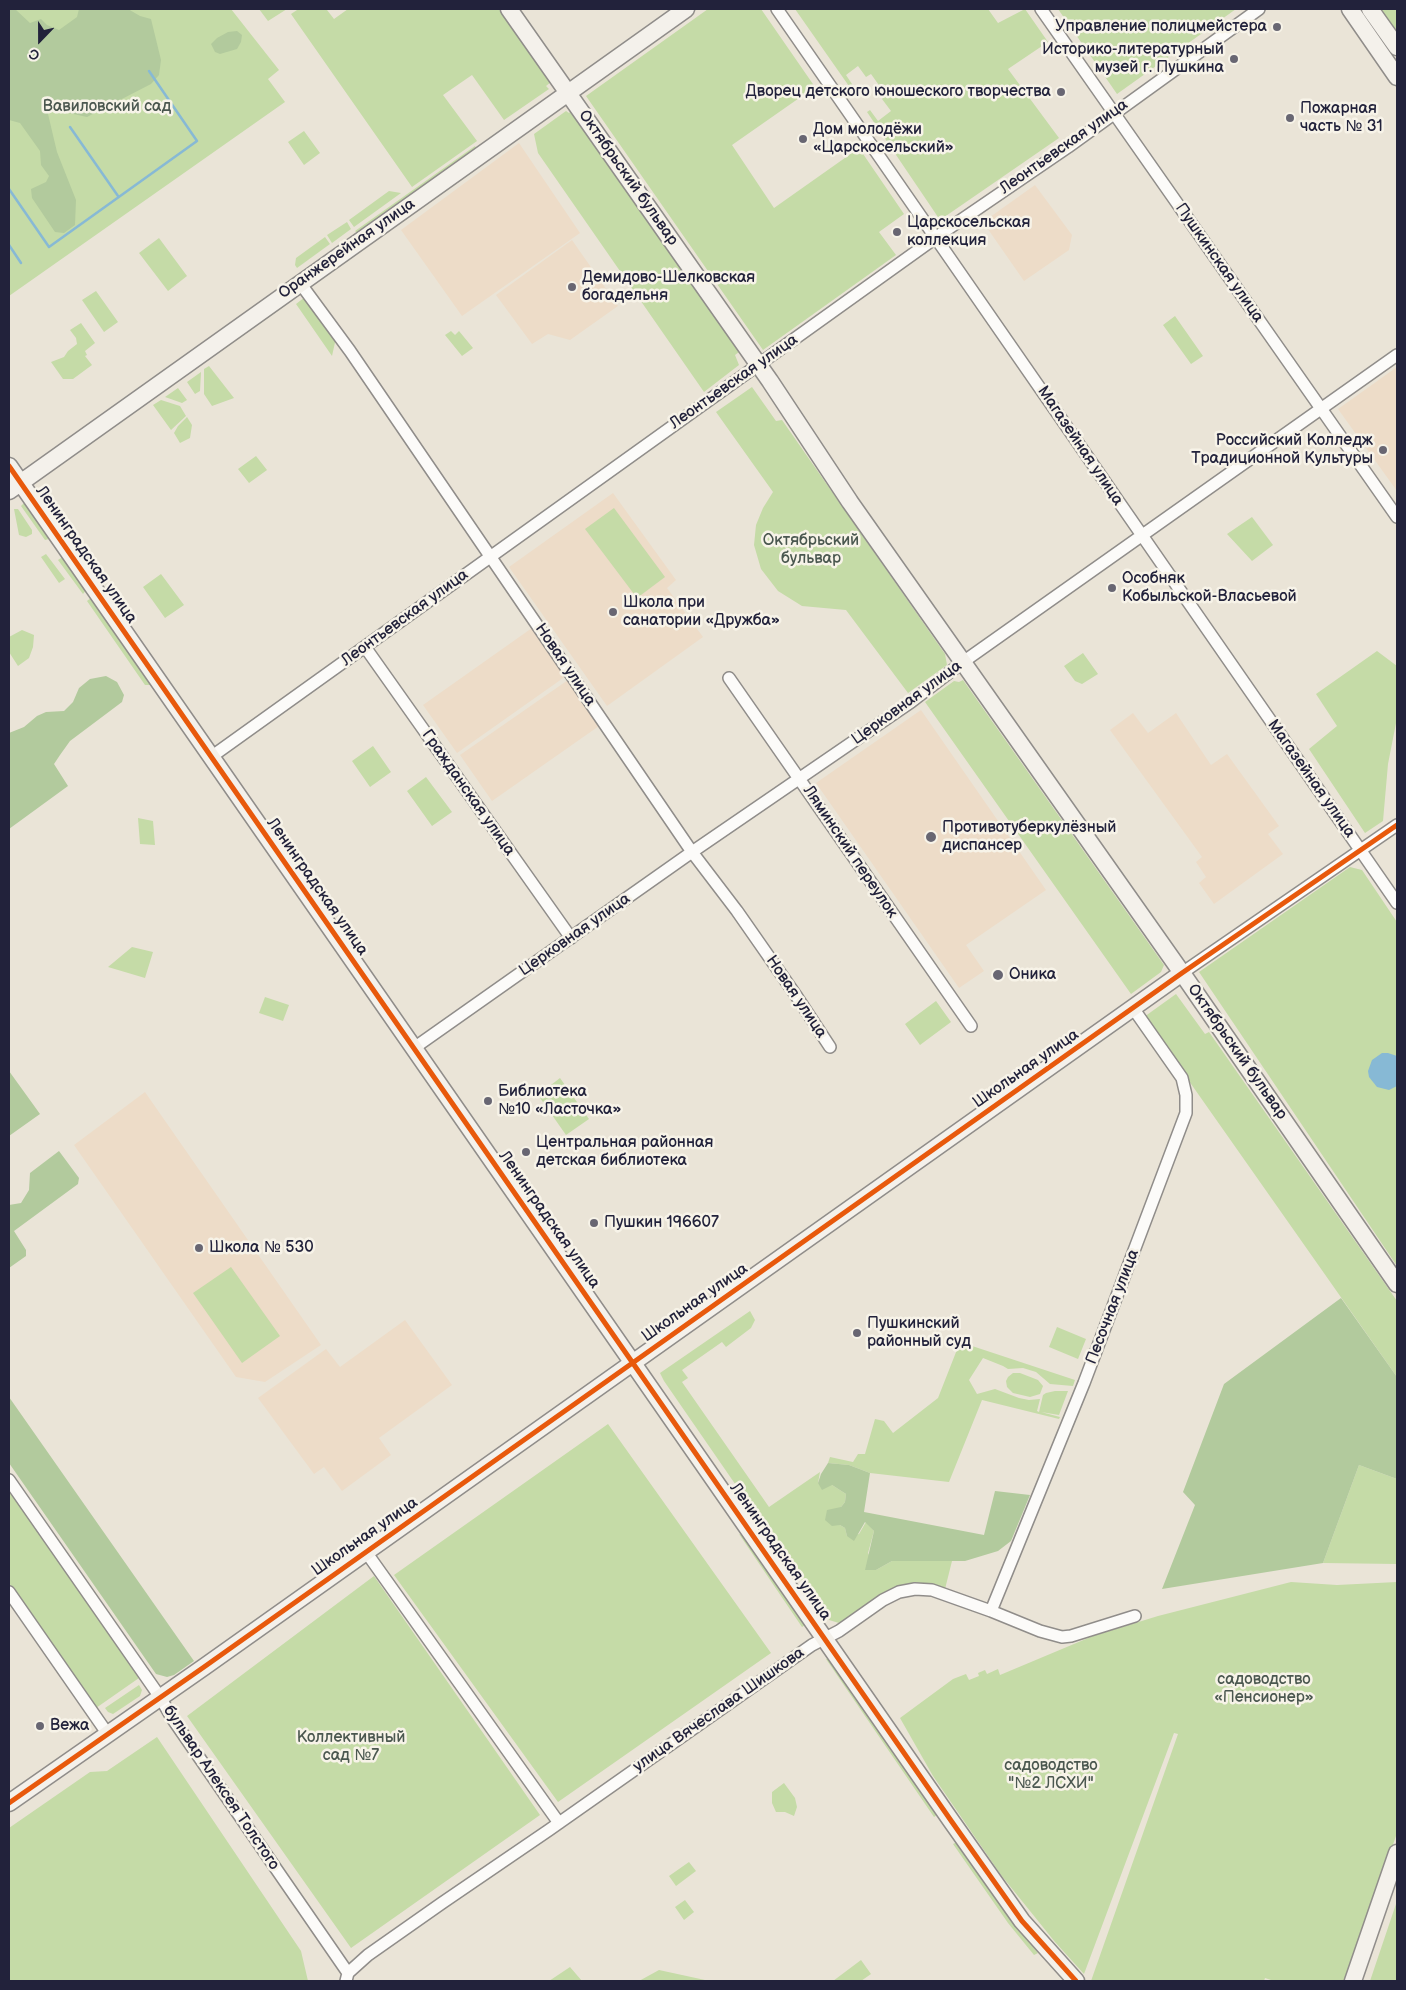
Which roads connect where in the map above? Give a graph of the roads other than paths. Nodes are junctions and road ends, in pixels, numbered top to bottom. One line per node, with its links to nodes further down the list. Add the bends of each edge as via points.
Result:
1 (509, 9): 10 (street, Октябрьский бульвар)
2 (686, 9): 10 (street, Оранжерейная улица)
3 (777, 9): 12 (street, Магазейная улица)
4 (1042, 9): 11 (street, Пушкинская улица)
5 (1259, 9): 11 (street, Леонтьевская улица)
6 (1350, 9): 9 (street)
7 (1370, 9): 8 (street)
8 (1397, 48)
9 (1397, 76)
10 (568, 92): 13 (street, Оранжерейная улица); 15 (street, Октябрьский бульвар)
11 (1114, 112): 12 (street, Леонтьевская улица); 16 (street, Пушкинская улица)
12 (936, 238): 15 (street, Леонтьевская улица); 20 (street, Магазейная улица)
13 (300, 283): 18 (street, Оранжерейная улица); 21 (street, Новая улица)
14 (1397, 354): 16 (street, Церковная улица)
15 (758, 365): 21 (street, Леонтьевская улица); 23 (street, Октябрьский бульвар)
16 (1321, 408): 19 (street, Пушкинская улица); 20 (street, Церковная улица)
17 (9, 466): 18 (street, Ленинградская улица)
18 (14, 486): 25 (street, Ленинградская улица)
19 (1397, 517)
20 (1142, 536): 23 (street, Церковная улица); 28 (street, Магазейная улица)
21 (491, 557): 22 (street, Леонтьевская улица); 29 (street, Новая улица)
22 (365, 647): 25 (street, Леонтьевская улица); 33 (street, Гражданская улица)
23 (963, 662): 26 (street, Церковная улица); 34 (street, Октябрьский бульвар)
24 (729, 678): 26 (street, Ляминский переулок)
25 (211, 757): 38 (street, Ленинградская улица)
26 (800, 779): 29 (street, Церковная улица); 36 (street, Ляминский переулок)
27 (1397, 825): 28 (street, Школьная улица)
28 (1360, 850): 30 (street, Магазейная улица); 34 (street, Школьная улица)
29 (692, 852): 33 (street, Церковная улица); 37 (street, Новая улица, via 737,911)
30 (1384, 883): 31 (street); 32 (street, Магазейная улица)
31 (1397, 885)
32 (1397, 903)
33 (571, 938): 38 (street, Церковная улица)
34 (1182, 973): 35 (street, Школьная улица); 39 (street, Октябрьский бульвар)
35 (1133, 1008): 40 (street, Школьная улица); 44 (street, Песочная улица, via 1182,1078 1186,1113 1084,1383)
36 (972, 1026)
37 (830, 1047)
38 (414, 1048): 40 (street, Ленинградская улица)
39 (1397, 1284)
40 (633, 1362): 42 (street, Школьная улица); 46 (street, Ленинградская улица)
41 (9, 1480): 47 (street, бульвар Алексея Толстого)
42 (366, 1552): 47 (street, Школьная улица); 50 (street)
43 (9, 1592): 48 (street)
44 (991, 1611): 45 (street, улица Вячеслава Шишкова, via 1062,1636); 46 (street, улица Вячеслава Шишкова, via 932,1590 915,1588 883,1600)
45 (1135, 1616)
46 (825, 1639): 50 (street, улица Вячеслава Шишкова); 54 (street, Ленинградская улица, via 1022,1921)
47 (160, 1698): 48 (street, Школьная улица); 53 (street, бульвар Алексея Толстого)
48 (107, 1733): 49 (street, Школьная улица)
49 (9, 1803)
50 (559, 1823): 53 (street, улица Вячеслава Шишкова, via 368,1956)
51 (1397, 1853): 55 (street)
52 (1397, 1885): 56 (street)
53 (347, 1977)
54 (1076, 1981)
55 (1353, 1981)
56 (1364, 1981)

